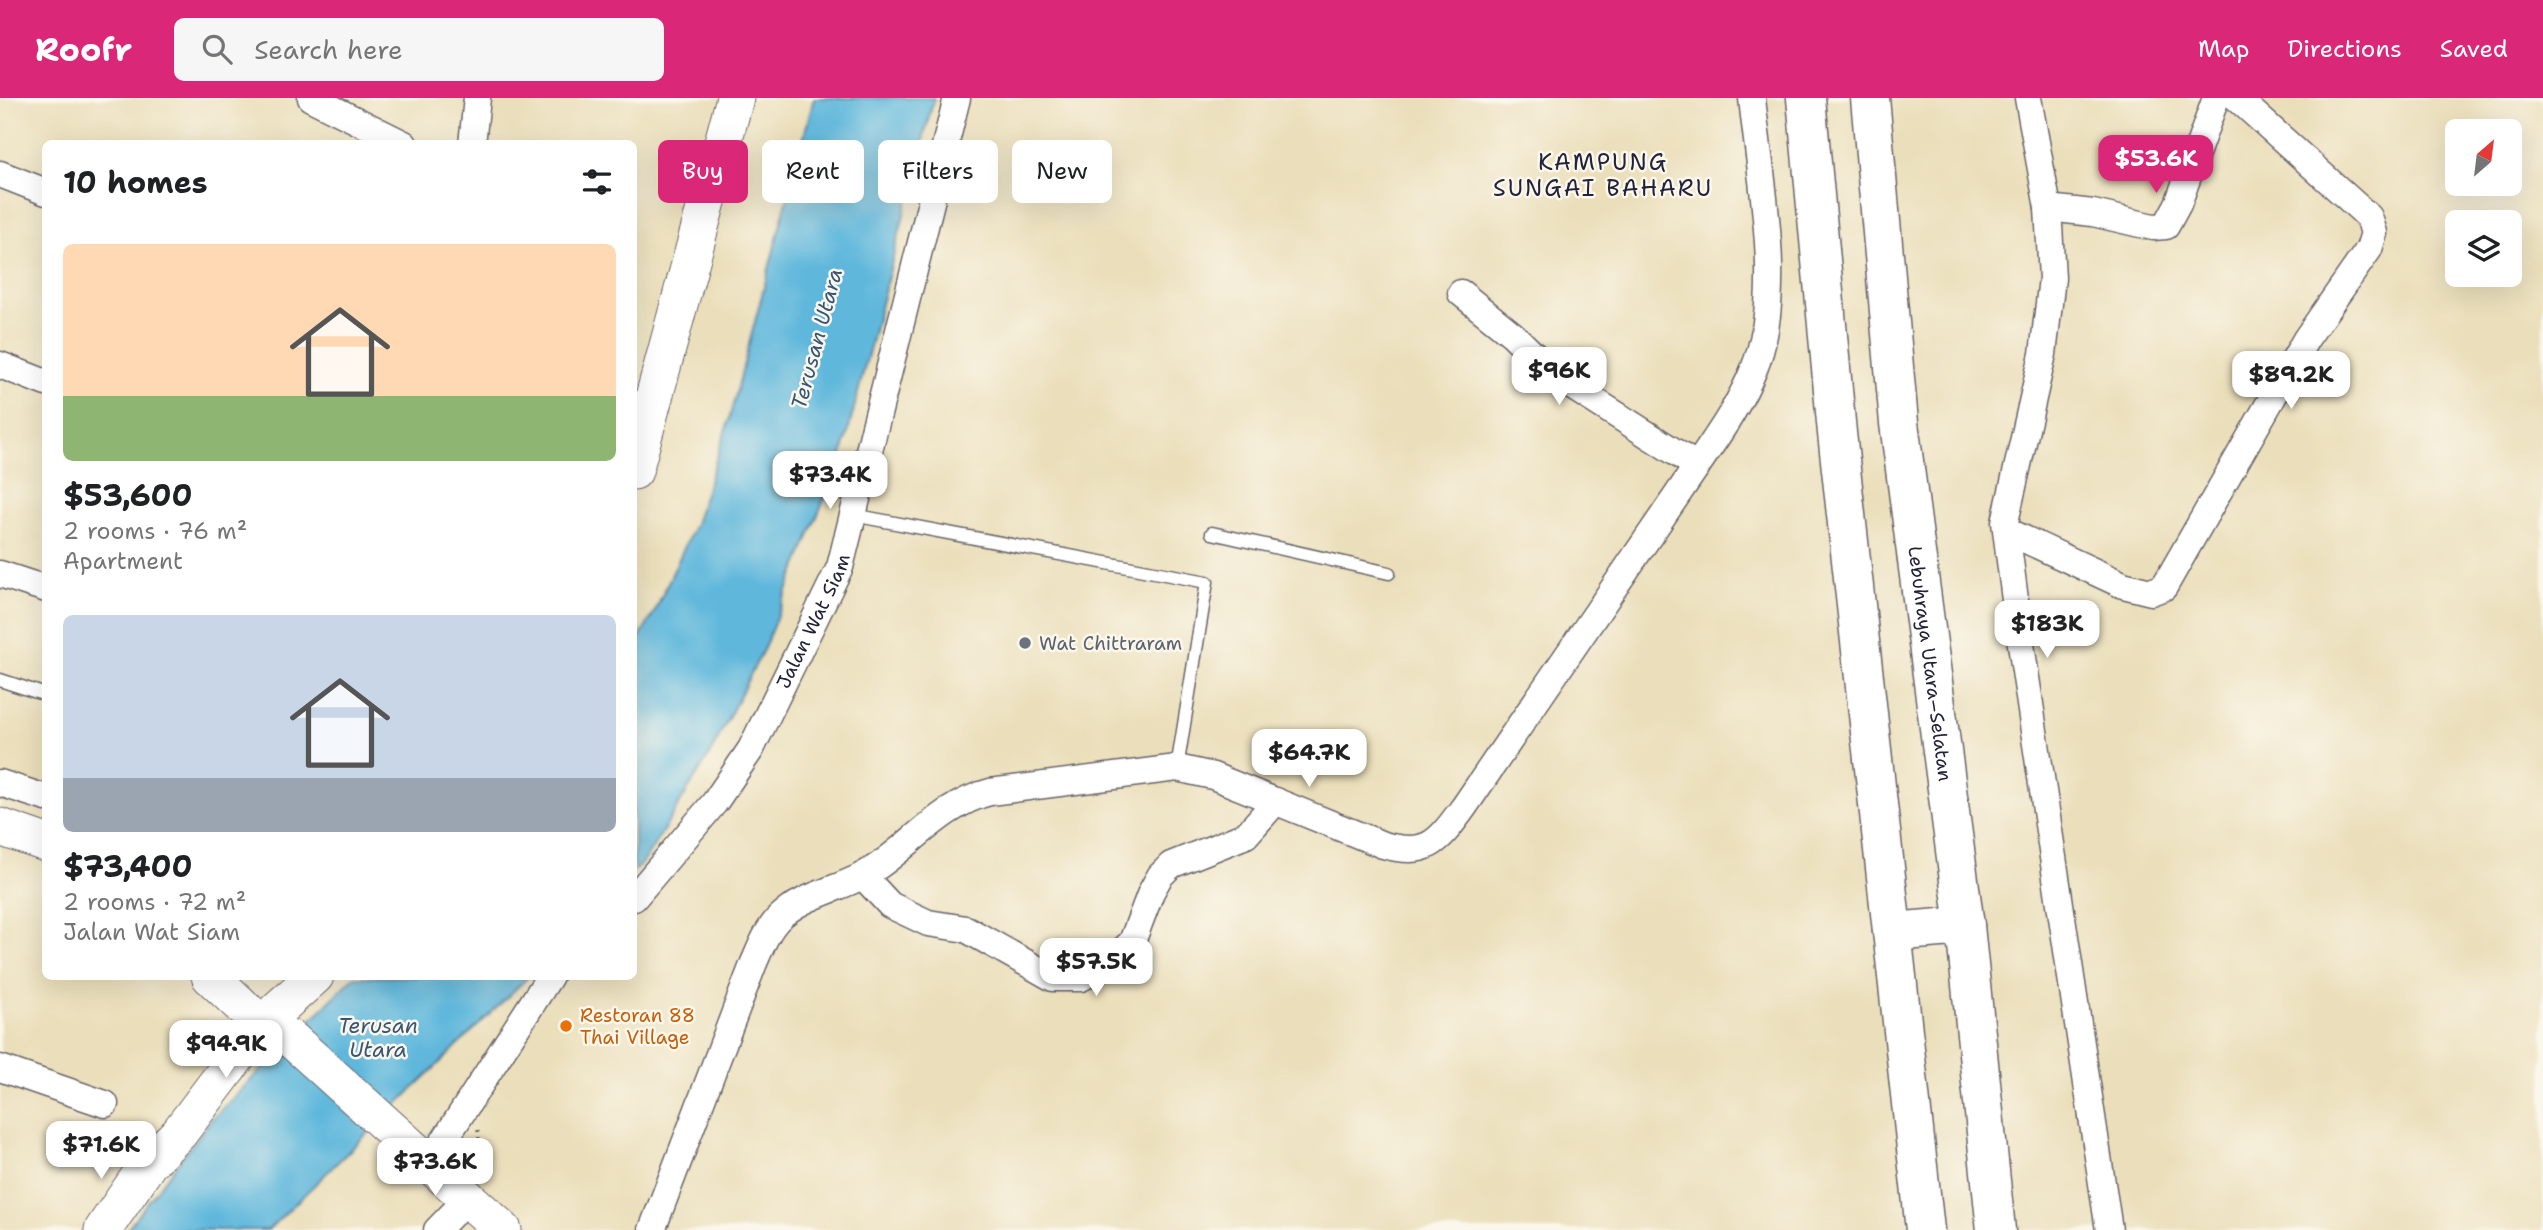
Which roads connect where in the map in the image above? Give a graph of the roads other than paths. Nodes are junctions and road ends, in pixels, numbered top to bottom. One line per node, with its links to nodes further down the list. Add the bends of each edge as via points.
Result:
1 (477, 98): 12 (street)
2 (735, 98): 19 (street)
3 (957, 98): 22 (street, Jalan Wat Siam)
4 (1752, 98): 21 (street, via 1770,277 1768,310 1754,370)
5 (1806, 98): 39 (highway, via 1837,433)
6 (1870, 98): 38 (highway, Lebuhraya Utara–Selatan, via 1899,423)
7 (2028, 98): 15 (street)
8 (2216, 98): 15 (street, via 2166,226)
9 (2237, 98): 23 (street, via 2369,217 2374,233 2369,249 2306,339 2164,587 2151,592 2123,585)
10 (328, 102): 11 (street)
11 (397, 140)
12 (472, 140)
13 (0, 174): 14 (street)
14 (42, 190)
15 (2048, 208): 23 (street, via 2052,278 2048,329 2008,507)
16 (1461, 293): 21 (street, via 1554,375)
17 (0, 365): 18 (street)
18 (42, 381)
19 (641, 417): 20 (street)
20 (637, 448)
21 (1697, 466): 33 (street, via 1436,842 1420,850 1402,850)
22 (853, 515): 30 (lane, via 1207,582); 37 (street, Jalan Wat Siam, via 839,567 751,749 715,802)
23 (2007, 531): 54 (street)
24 (1212, 533): 25 (lane)
25 (1390, 573)
26 (0, 574): 27 (street)
27 (42, 588)
28 (0, 680): 29 (lane)
29 (42, 694)
30 (1177, 768): 33 (street, via 1213,776); 36 (street, via 975,796)
31 (0, 783): 32 (street)
32 (42, 797)
33 (1276, 801): 36 (street, via 1246,835 1171,865 1151,892 1132,942 1081,978 1054,978 966,929 928,923 890,905)
34 (0, 827): 35 (street)
35 (42, 842)
36 (863, 876): 51 (street, via 796,907 772,927 753,965)
37 (637, 894)
38 (1965, 926): 39 (highway); 53 (highway, Lebuhraya Utara–Selatan)
39 (1892, 932): 52 (highway)
40 (217, 980): 43 (street)
41 (309, 980): 43 (street)
42 (548, 980): 46 (street, via 475,1097)
43 (268, 1008): 46 (street); 48 (street, via 209,1052 163,1128 148,1164)
44 (0, 1068): 45 (street)
45 (104, 1104)
46 (418, 1154): 47 (street)
47 (468, 1198): 49 (street); 50 (street)
48 (103, 1230)
49 (437, 1230)
50 (503, 1230)
51 (652, 1230)
52 (1925, 1230)
53 (1996, 1230)
54 (2109, 1230)

